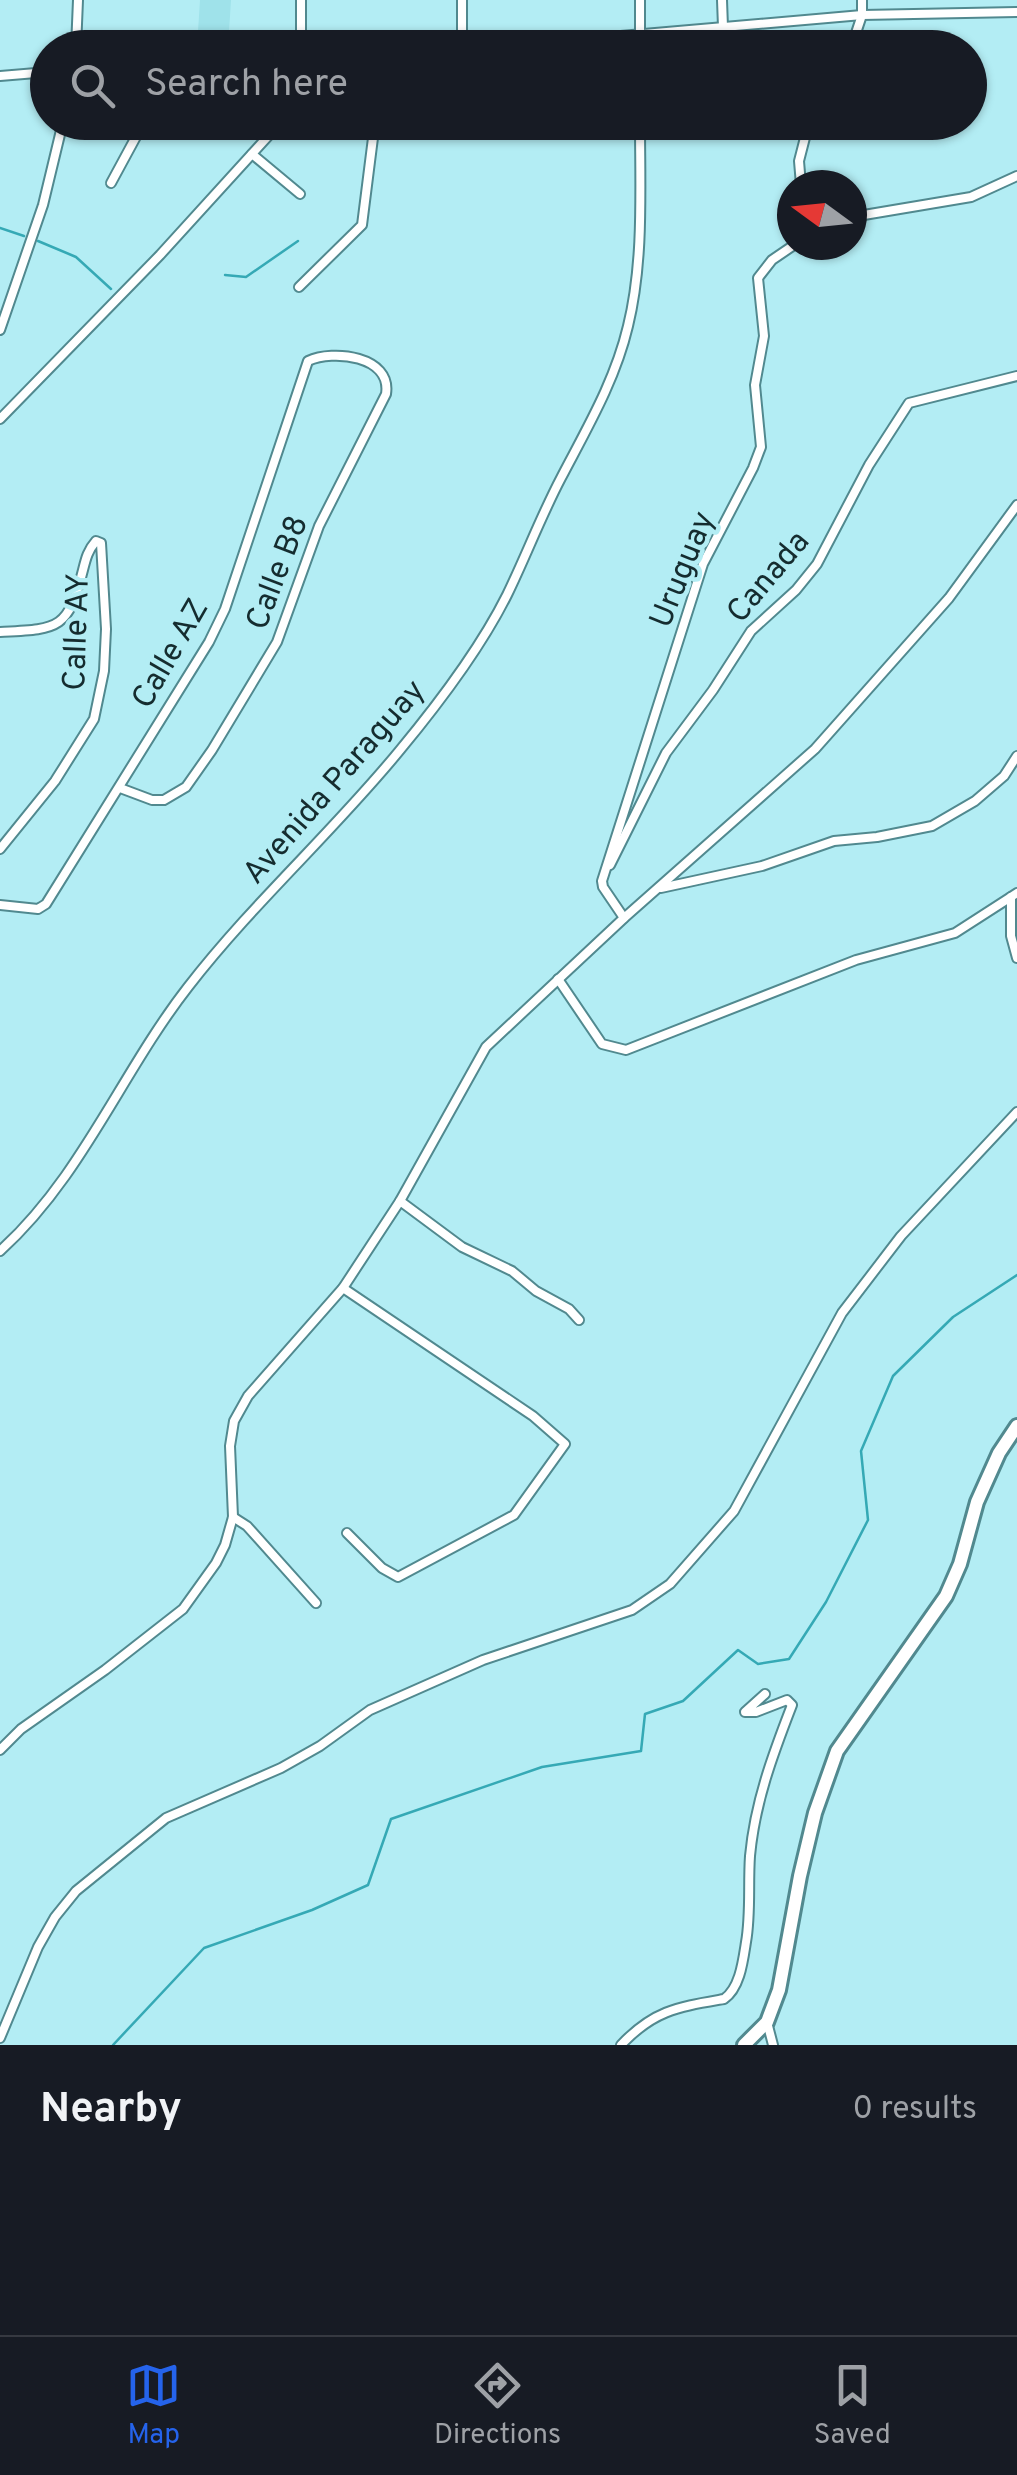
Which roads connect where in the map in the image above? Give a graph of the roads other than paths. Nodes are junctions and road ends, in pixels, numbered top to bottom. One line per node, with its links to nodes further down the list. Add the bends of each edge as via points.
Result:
1 (78, 0): 10 (street)
2 (301, 0): 11 (street)
3 (462, 0): 12 (street)
4 (640, 0): 13 (street)
5 (722, 0): 9 (street)
6 (862, 0): 8 (street)
7 (1017, 12): 8 (street)
8 (862, 15): 9 (street); 15 (street)
9 (723, 27): 14 (street)
10 (77, 30)
11 (302, 30)
12 (462, 30)
13 (640, 30)
14 (695, 30)
15 (857, 30)
16 (30, 74): 17 (street)
17 (0, 76)
18 (59, 140): 32 (street)
19 (134, 140): 27 (street)
20 (265, 140): 24 (street)
21 (374, 140): 31 (street, via 362,225)
22 (640, 140): 50 (street, Avenida Paraguay, via 640,227 624,340 506,598 400,751 184,993 53,1196)
23 (804, 140): 25 (street)
24 (252, 154): 28 (street); 35 (street)
25 (799, 170)
26 (1017, 176): 29 (street, via 971,196)
27 (111, 183)
28 (300, 194)
29 (867, 214)
30 (777, 257): 41 (street, Uruguay, via 758,278 761,447 703,564)
31 (299, 286)
32 (0, 330)
33 (308, 361): 39 (street, Calle AZ, via 225,609); 39 (street, Calle B8, via 349,356 374,366 388,384 320,526 277,642 186,787 156,801)
34 (1017, 376): 41 (street, Canada, via 909,403 817,564 750,632 666,753)
35 (0, 419)
36 (1017, 505): 42 (street, via 948,598 815,749)
37 (0, 632): 40 (street, Calle AY, via 42,630 66,618 88,550 101,543 106,629 94,718 55,781)
38 (1017, 756): 42 (street, via 975,801 932,826 834,840 762,866)
39 (120, 788): 44 (street, Calle AZ, via 46,904)
40 (0, 849)
41 (604, 874): 45 (street, via 603,887)
42 (660, 888): 45 (street)
43 (1014, 895): 46 (street); 47 (street, via 955,933 856,960 626,1050 602,1044)
44 (0, 905)
45 (624, 918): 47 (street)
46 (1017, 958)
47 (558, 979): 49 (street, via 486,1047)
48 (1017, 1112): 60 (street, via 901,1236 842,1313 734,1511 670,1584 632,1610 483,1660 370,1710 281,1768 166,1818 76,1891 55,1917)
49 (400, 1201): 51 (street); 52 (street)
50 (0, 1251)
51 (342, 1288): 54 (street, via 234,1421); 55 (street, via 565,1444 514,1515 398,1577)
52 (580, 1320)
53 (1017, 1426): 59 (main road, via 977,1502 946,1596 837,1751 815,1813)
54 (233, 1517): 56 (street); 58 (street, via 226,1545 183,1609)
55 (347, 1534)
56 (316, 1602)
57 (765, 1694): 61 (street, via 745,1712 787,1700 792,1705 757,1810 737,1984 724,1999 644,2022)
58 (0, 1750)
59 (767, 2022): 62 (main road); 63 (street)
60 (0, 2038)
61 (622, 2045)
62 (744, 2045)
63 (773, 2045)

